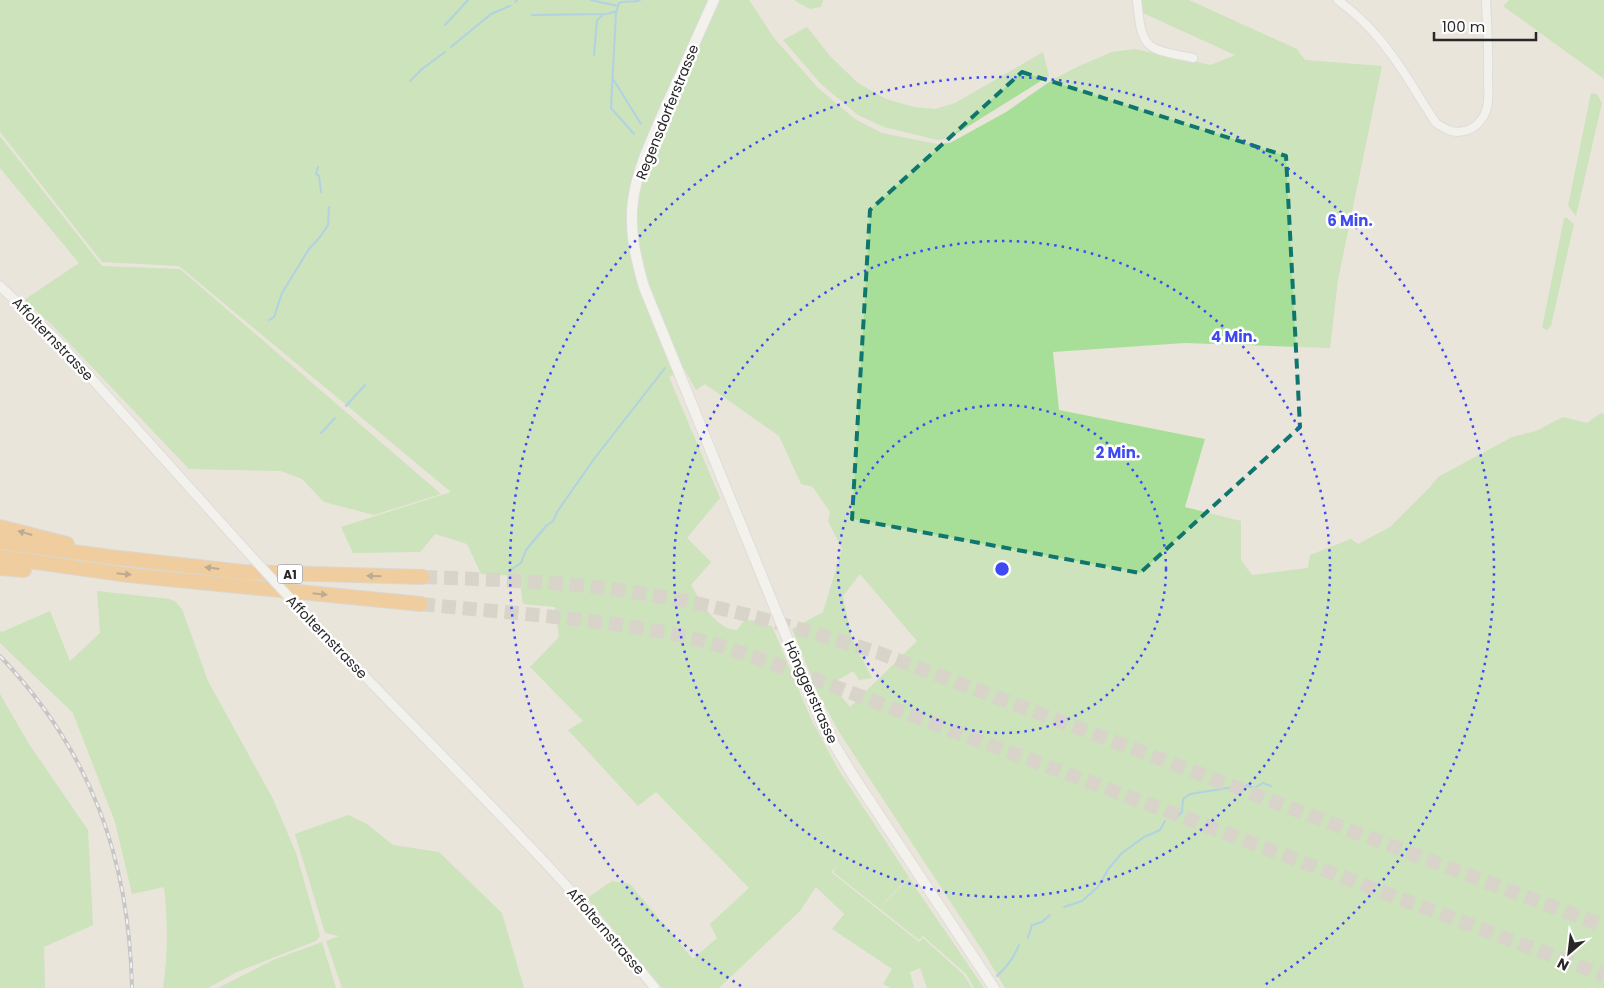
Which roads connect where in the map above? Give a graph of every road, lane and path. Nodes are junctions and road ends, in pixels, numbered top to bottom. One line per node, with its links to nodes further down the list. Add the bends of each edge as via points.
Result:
1 (714, 0): 7 (main road, Regensdorferstrasse, via 657,128 633,200 636,257 644,288)
2 (1137, 0): 5 (street, via 1145,41 1160,51)
3 (1338, 0): 4 (street, via 1375,34 1403,70 1436,123 1452,132 1475,126 1488,101)
4 (1486, 0)
5 (1193, 58)
6 (0, 286): 16 (street, Affolternstrasse, bridge, via 56,339 298,607 561,879)
7 (677, 370): 17 (main road, Hönggerstrasse, via 823,726)
8 (0, 526): 11 (highway, one-way to 8)
9 (0, 542): 11 (highway, A1)
10 (0, 558): 13 (highway, A1)
11 (158, 562): 14 (highway, A1, one-way to 11, via 243,572)
12 (0, 568): 13 (highway)
13 (76, 568): 15 (highway, A1, one-way to 15)
14 (423, 577)
15 (421, 604)
16 (655, 988)
17 (994, 988)

